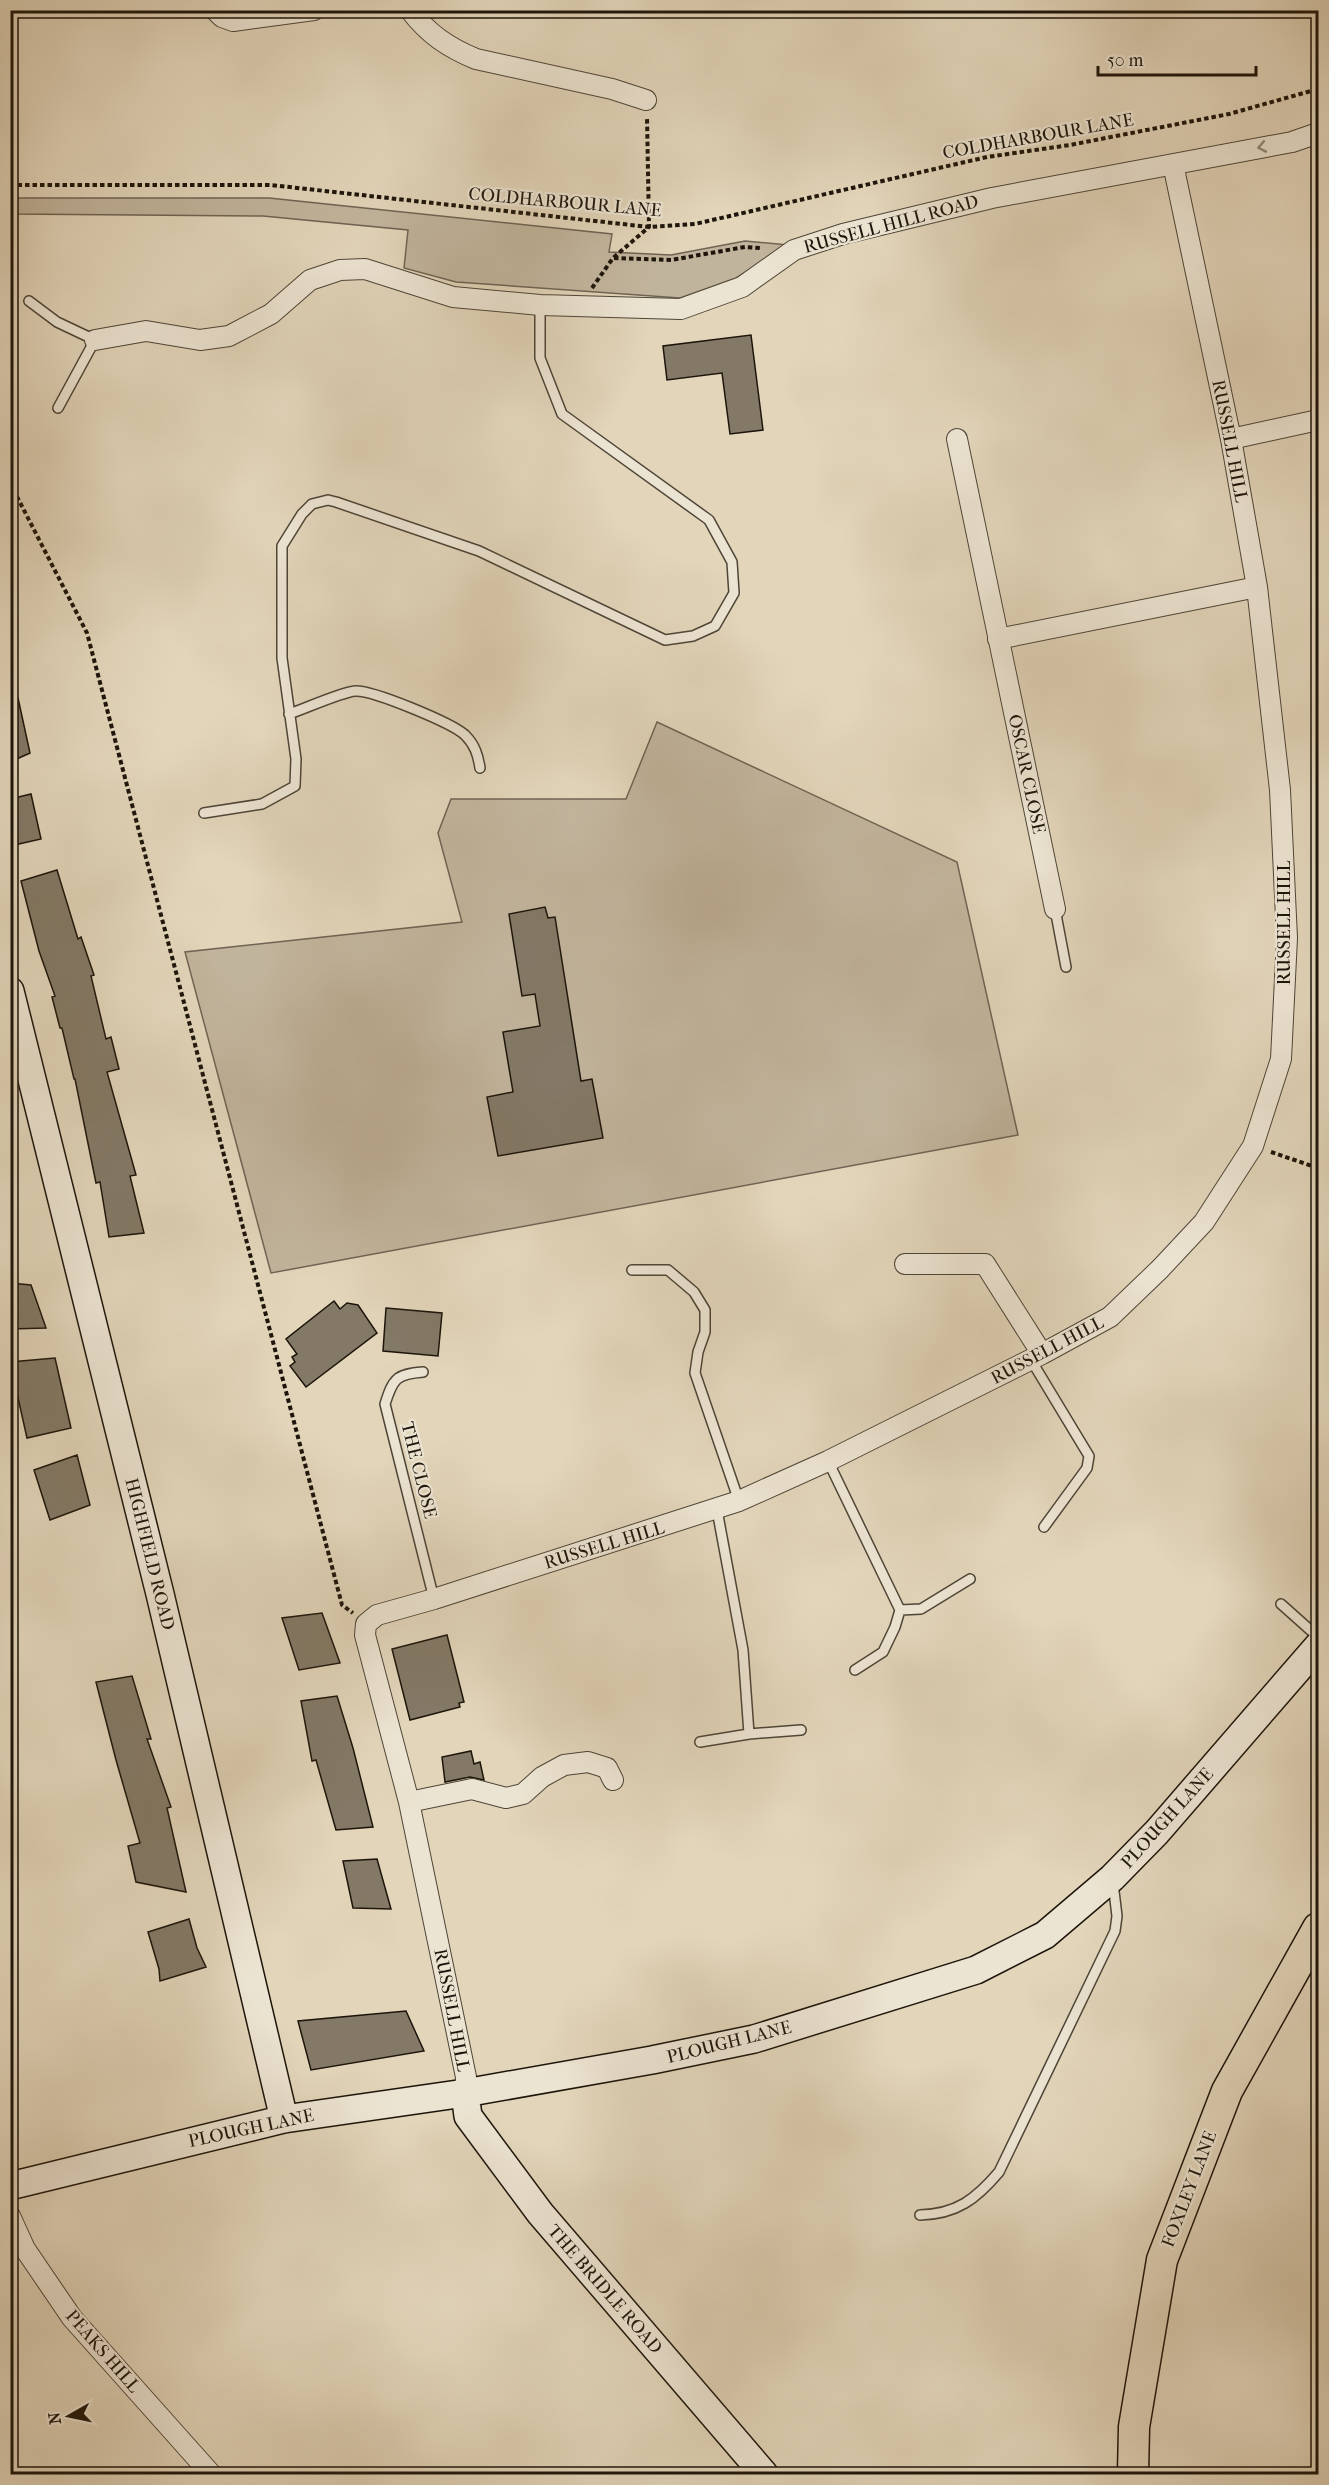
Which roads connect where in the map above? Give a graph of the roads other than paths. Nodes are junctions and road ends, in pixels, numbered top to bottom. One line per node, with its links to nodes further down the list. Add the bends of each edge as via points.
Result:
1 (215, 10): 2 (street, via 233,21)
2 (314, 10)
3 (410, 10): 4 (street, via 425,29 457,51)
4 (646, 100)
5 (1318, 134): 6 (street, RUSSELL HILL ROAD, one-way to 6)
6 (1173, 164): 8 (street, RUSSELL HILL ROAD, via 992,198 843,234 794,250 742,287 681,309); 12 (street, RUSSELL HILL)
7 (29, 301): 9 (lane, via 57,322)
8 (540, 305): 9 (street, RUSSELL HILL ROAD, via 453,297 365,269 340,270 310,280 271,314 229,336 200,340 146,331); 16 (lane, via 540,358 562,414 709,519 732,562 734,593 714,626 693,636 666,640 479,551 336,502 320,501 302,514 282,546 282,658)
9 (95, 340): 10 (lane)
10 (58, 408)
11 (1318, 420): 12 (street)
12 (1231, 439): 14 (street, RUSSELL HILL)
13 (957, 440): 15 (street, OSCAR CLOSE)
14 (1257, 587): 15 (street); 24 (street, RUSSELL HILL, via 1280,790 1287,938 1281,1059 1253,1146 1204,1222 1110,1317)
15 (998, 639): 19 (street, OSCAR CLOSE)
16 (289, 714): 17 (lane, via 354,691 370,694 451,724 467,736 478,753); 18 (lane, via 296,759 295,786 262,804)
17 (480, 768)
18 (204, 813)
19 (1055, 909): 20 (lane)
20 (1066, 967)
21 (10, 991): 45 (street, HIGHFIELD ROAD, via 160,1594)
22 (905, 1264): 24 (street, via 985,1264)
23 (632, 1270): 27 (lane, via 668,1270 694,1292 705,1310 705,1332 694,1373)
24 (1036, 1357): 26 (street, RUSSELL HILL); 29 (lane, via 1089,1456 1087,1468)
25 (423, 1372): 31 (lane, THE CLOSE, via 404,1374 391,1384 385,1404)
26 (828, 1461): 27 (street, RUSSELL HILL); 33 (lane)
27 (739, 1502): 28 (street, RUSSELL HILL)
28 (717, 1510): 31 (street, RUSSELL HILL); 38 (lane, via 743,1650)
29 (1044, 1527)
30 (970, 1579): 33 (lane, via 921,1609)
31 (434, 1599): 41 (street, RUSSELL HILL, via 377,1614 366,1624 365,1635)
32 (1281, 1604): 34 (lane)
33 (900, 1610): 36 (lane, via 883,1652)
34 (1318, 1637)
35 (1318, 1646): 42 (street, PLOUGH LANE, via 1157,1832)
36 (855, 1670)
37 (801, 1730): 38 (lane)
38 (749, 1734): 39 (lane)
39 (700, 1742)
40 (613, 1780): 41 (street, via 608,1768 588,1762 564,1765 523,1794 506,1798 472,1789)
41 (409, 1802): 44 (street, RUSSELL HILL, via 466,2077)
42 (1112, 1878): 44 (street, PLOUGH LANE, via 1045,1935 976,1970 754,2039); 47 (lane, via 1115,1931 999,2172 979,2194 956,2208)
43 (1318, 1928): 51 (main road, FOXLEY LANE, via 1227,2091 1162,2260 1134,2427)
44 (465, 2093): 45 (street, PLOUGH LANE); 50 (street, THE BRIDLE ROAD, via 468,2116 540,2213)
45 (284, 2118): 46 (street, PLOUGH LANE)
46 (10, 2186)
47 (920, 2216)
48 (10, 2217): 49 (street, PEAKS HILL, via 25,2249 72,2318)
49 (211, 2475)
50 (764, 2475)
51 (1133, 2475)

